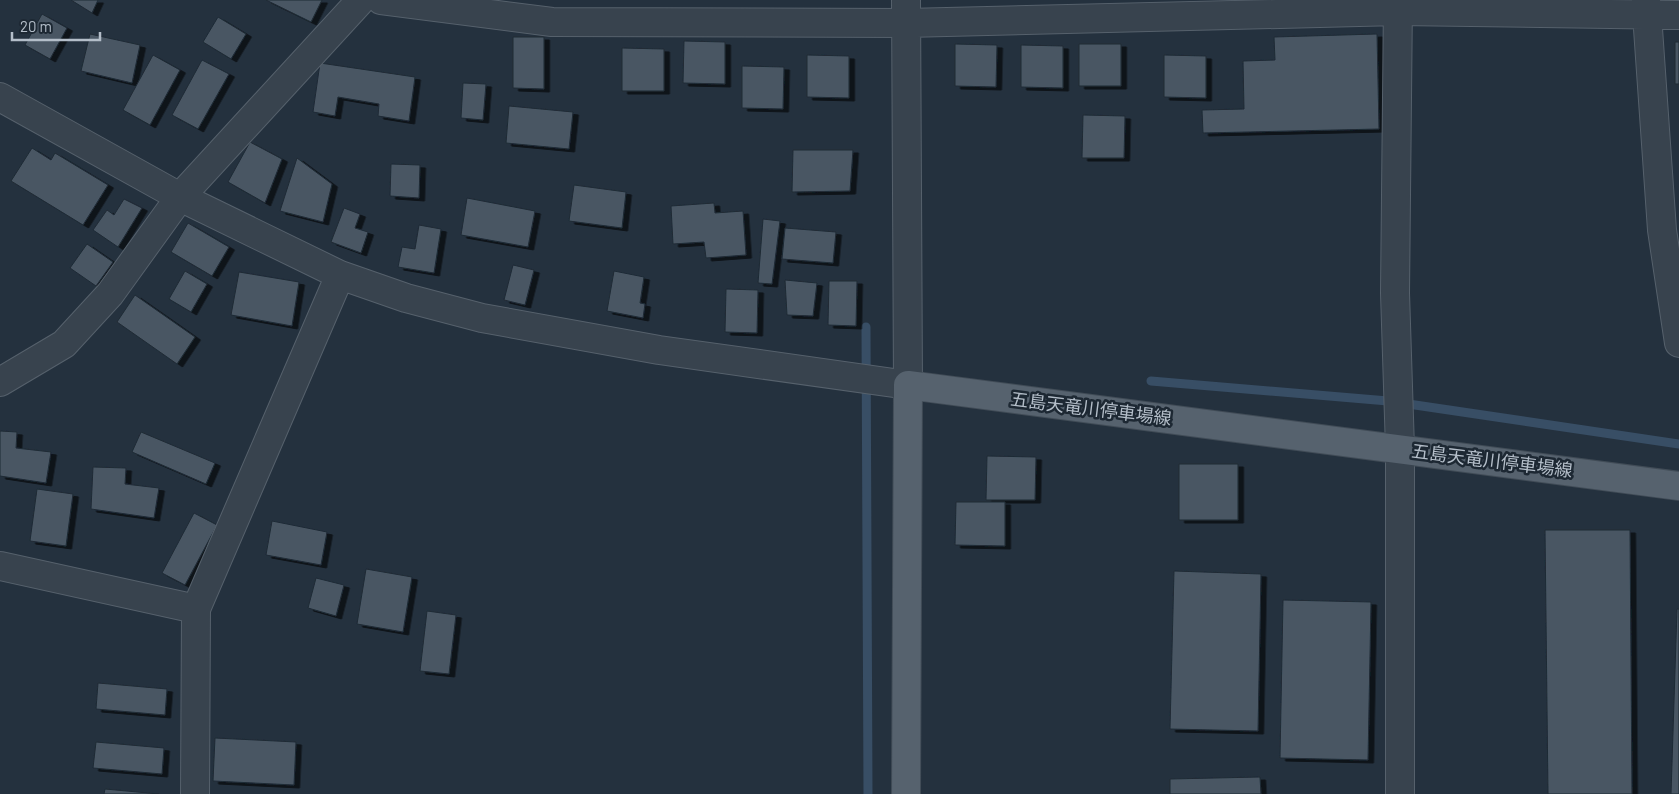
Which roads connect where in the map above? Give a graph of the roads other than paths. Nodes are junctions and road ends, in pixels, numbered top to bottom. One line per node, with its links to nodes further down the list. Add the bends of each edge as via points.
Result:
1 (361, 0): 9 (street)
2 (381, 0): 5 (street)
3 (1399, 6): 4 (street); 6 (street); 14 (street, via 1395,293)
4 (1646, 8): 7 (street); 11 (street, via 1662,230)
5 (552, 11): 6 (street)
6 (906, 12): 13 (street)
7 (1679, 15)
8 (0, 97): 9 (street)
9 (180, 197): 10 (street); 12 (street, via 110,294 64,344)
10 (340, 275): 13 (street, via 406,298 482,318 659,350); 17 (street)
11 (1679, 343)
12 (0, 382)
13 (908, 385): 14 (main road, 五島天竜川停車場線); 19 (main road)
14 (1400, 449): 15 (main road, 五島天竜川停車場線); 20 (street)
15 (1679, 486)
16 (0, 566): 17 (street)
17 (196, 609): 18 (street)
18 (195, 794)
19 (906, 794)
20 (1400, 794)

